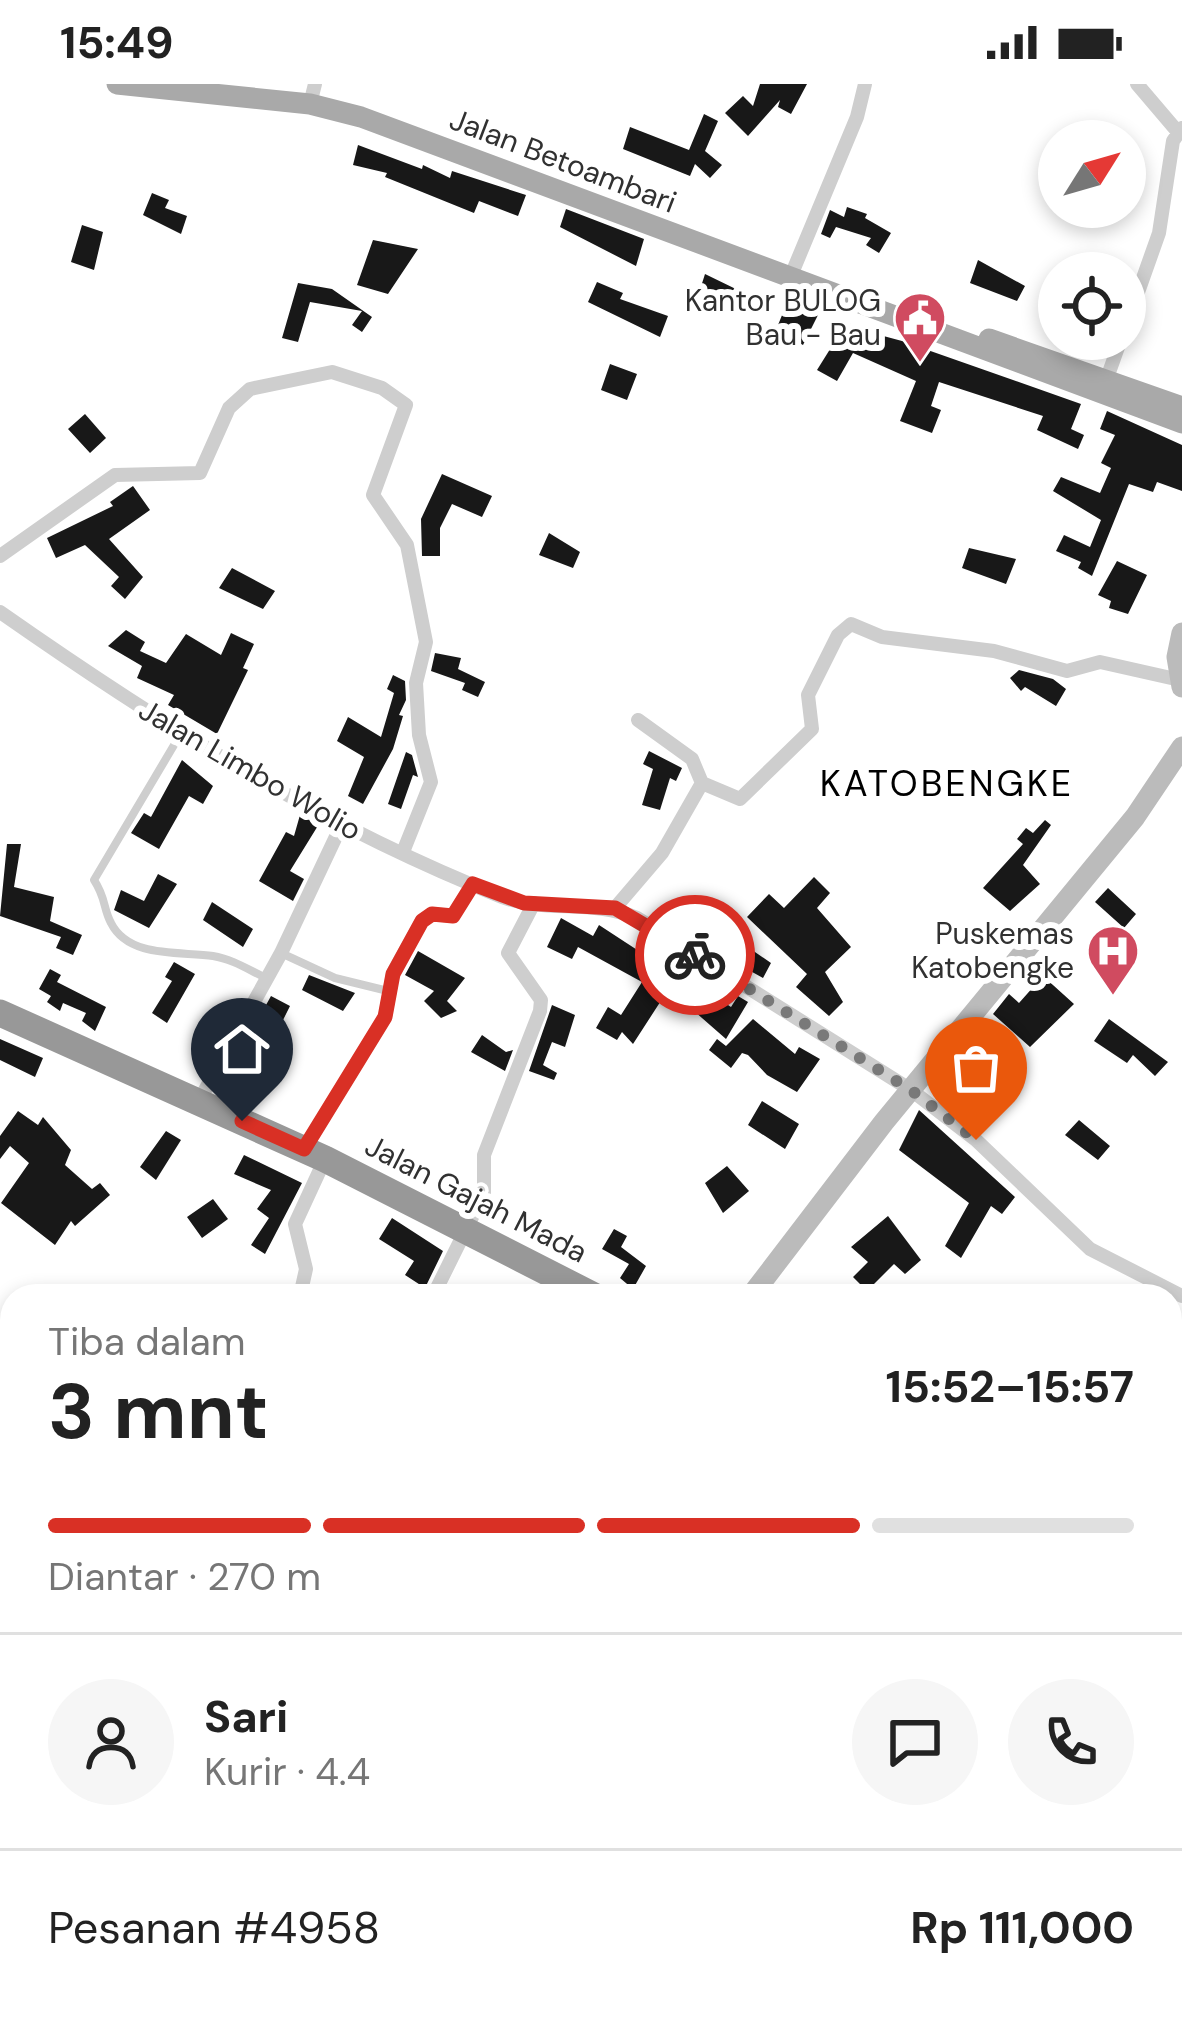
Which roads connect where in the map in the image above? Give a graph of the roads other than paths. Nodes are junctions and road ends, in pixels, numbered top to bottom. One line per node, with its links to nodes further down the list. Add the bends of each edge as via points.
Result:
1 (117, 84): 4 (main road, Jalan Betoambari)
2 (865, 84): 7 (street)
3 (1137, 84): 5 (street)
4 (312, 94): 7 (main road, Jalan Betoambari)
5 (1179, 129): 6 (street)
6 (1146, 270)
7 (790, 278): 8 (main road, Jalan Betoambari)
8 (908, 320): 10 (main road, Jalan Betoambari, via 934,321); 12 (main road, Jalan Betoambari)
9 (1113, 360): 10 (street)
10 (1107, 378): 11 (main road, Jalan Betoambari)
11 (1182, 406)
12 (1182, 424)
13 (0, 556): 22 (street, via 115,475 200,472 230,408 250,389 332,372 397,396 406,405 403,423 373,495 406,545 417,592 427,649 416,683 419,735 431,771)
14 (0, 612): 18 (street, Jalan Limbo Wolio)
15 (1182, 633): 16 (street)
16 (1181, 683): 20 (street, via 1100,662 1067,671 994,651 882,637 851,624 808,695 812,729 740,799)
17 (638, 720): 20 (street, via 692,760)
18 (180, 735): 21 (street, Jalan Limbo Wolio); 27 (lane, via 94,880 122,933 163,955 213,956)
19 (1182, 747): 30 (street, via 1136,817)
20 (702, 783): 25 (street, via 662,853)
21 (341, 826): 22 (street, Jalan Limbo Wolio); 26 (street)
22 (403, 852): 23 (street, Jalan Limbo Wolio)
23 (473, 884): 24 (street, Jalan Limbo Wolio); 28 (street, via 453,916 422,921)
24 (534, 903): 25 (street, Jalan Limbo Wolio); 33 (street, via 508,953 541,1000 540,1011 484,1155 484,1193)
25 (615, 908): 30 (street, Jalan Limbo Wolio)
26 (281, 953): 27 (street); 28 (lane)
27 (267, 978): 31 (street)
28 (390, 991): 32 (street, via 385,1017)
29 (0, 1013): 31 (highway, Jalan Gajah Mada)
30 (911, 1090): 37 (street); 38 (street, Jalan Limbo Wolio, via 1090,1249)
31 (199, 1101): 32 (highway, Jalan Gajah Mada)
32 (314, 1154): 33 (highway, Jalan Gajah Mada); 34 (street, via 295,1225)
33 (464, 1232): 35 (street); 36 (highway, Jalan Gajah Mada)
34 (303, 1284)
35 (439, 1284)
36 (570, 1284)
37 (761, 1284)
38 (1159, 1284)

